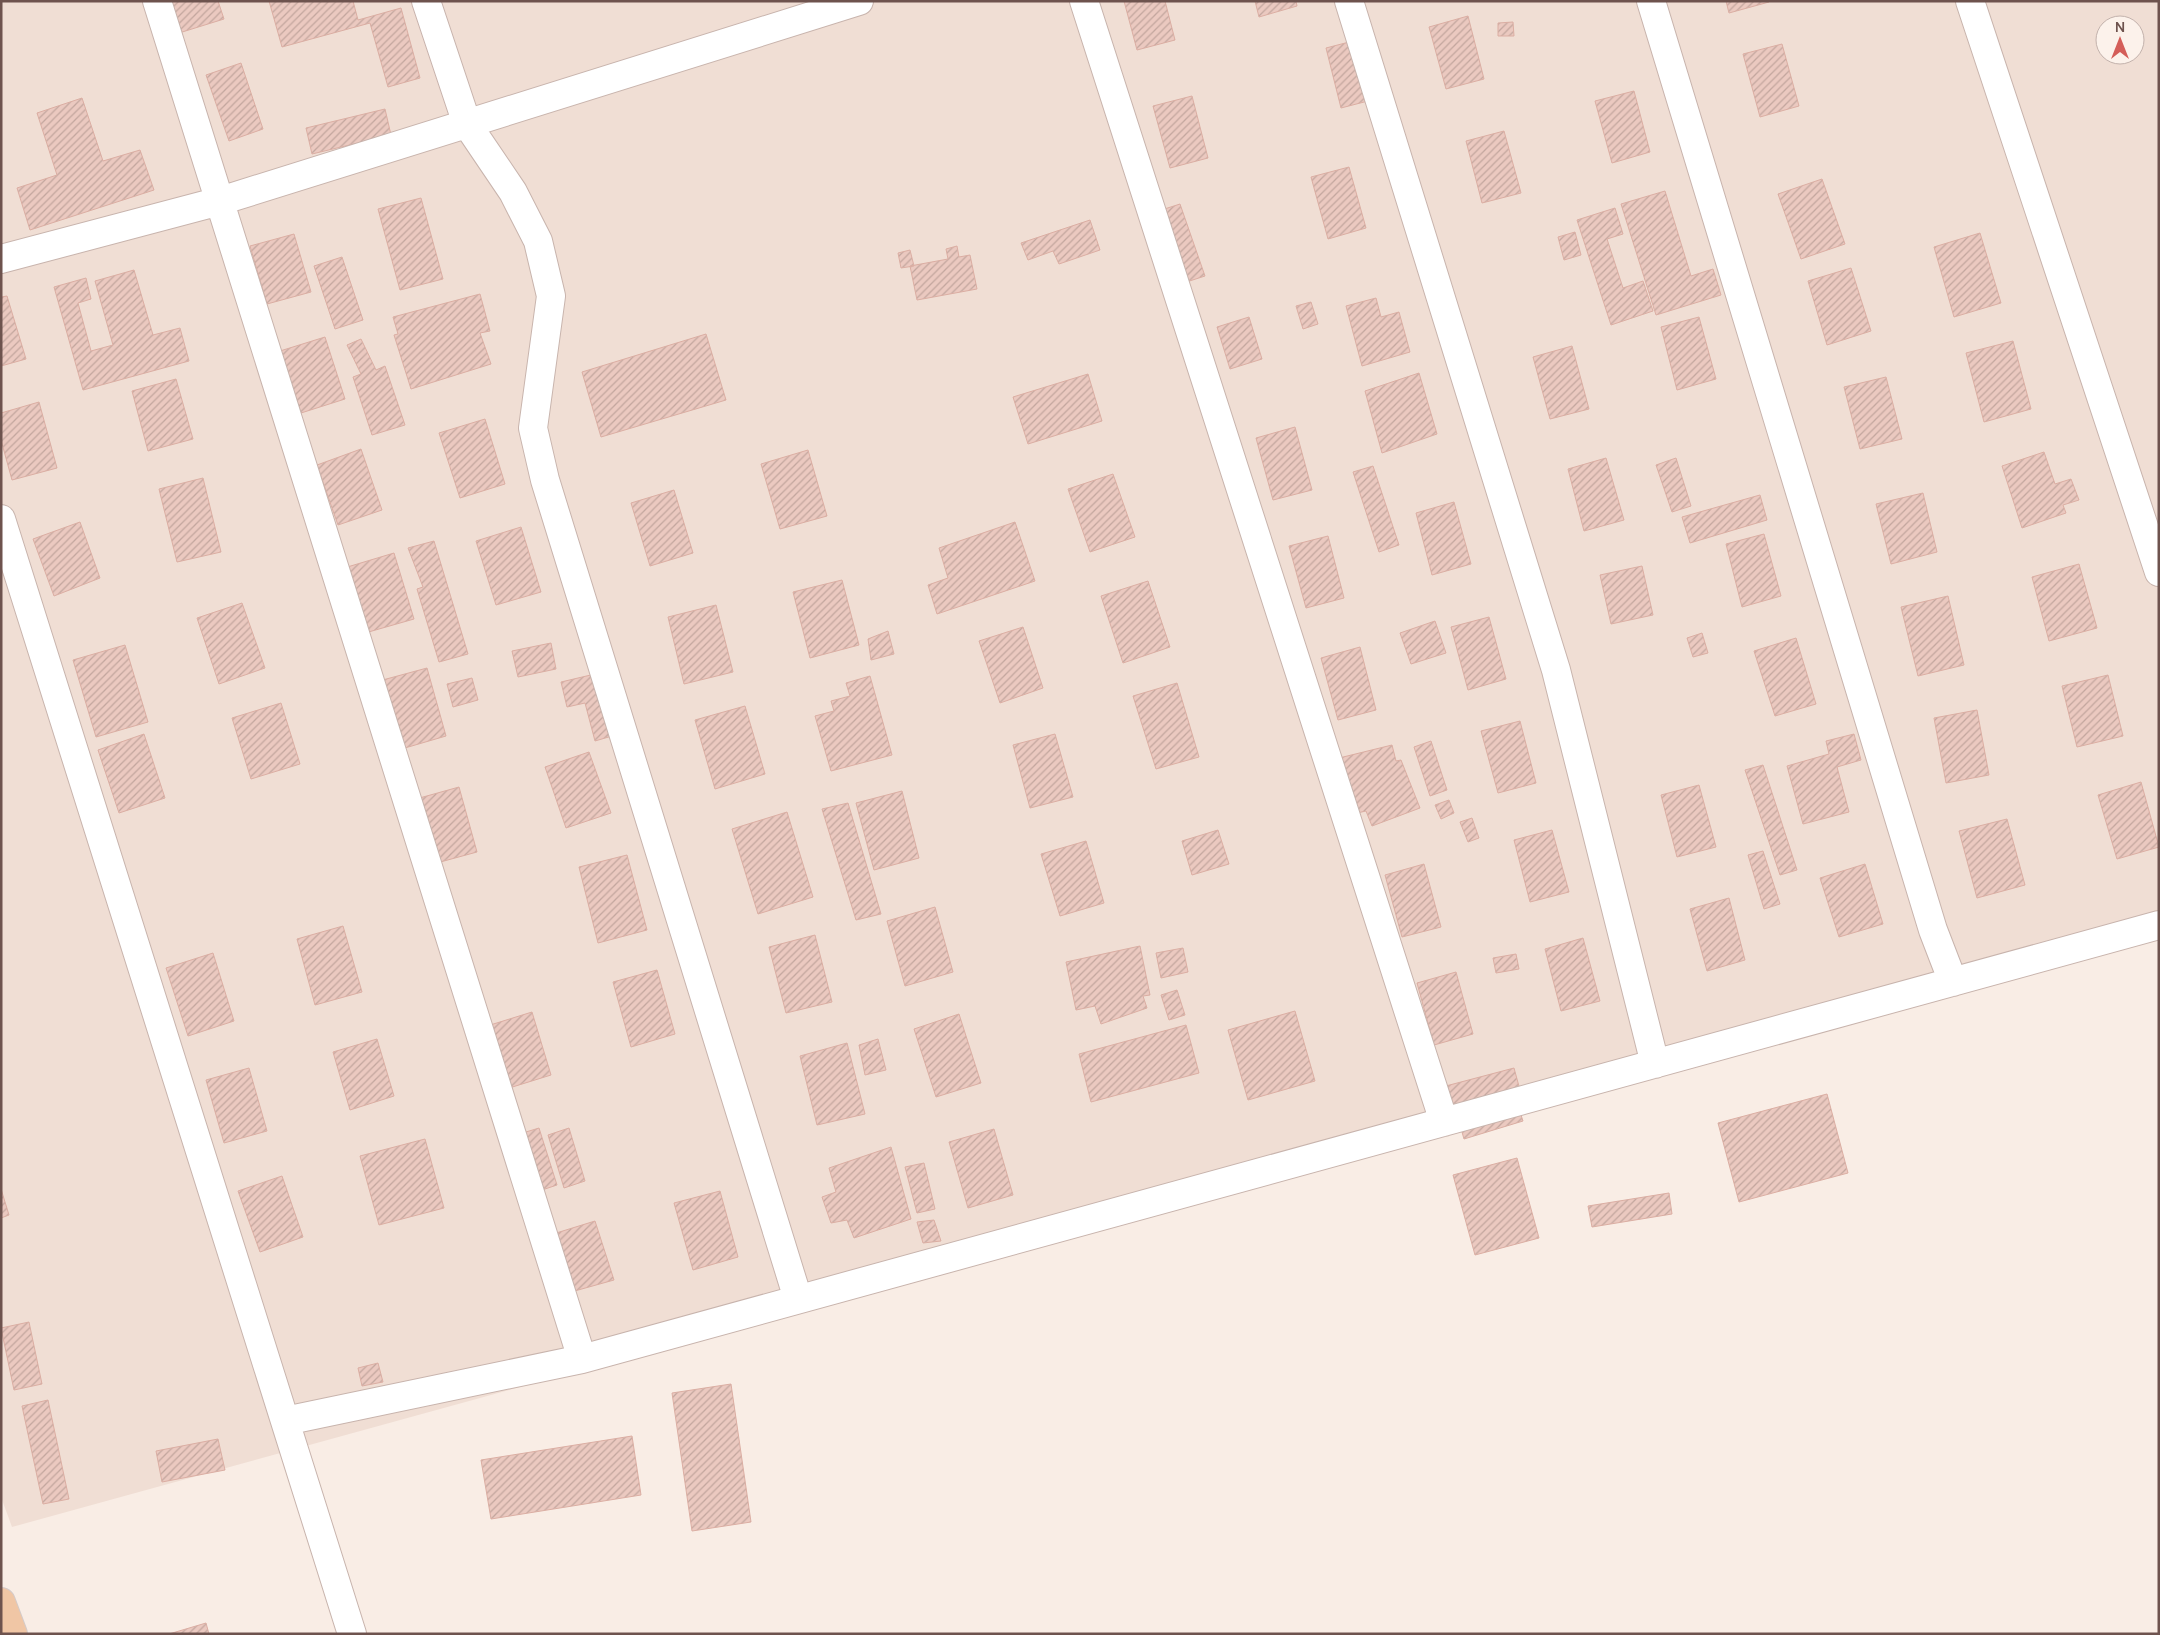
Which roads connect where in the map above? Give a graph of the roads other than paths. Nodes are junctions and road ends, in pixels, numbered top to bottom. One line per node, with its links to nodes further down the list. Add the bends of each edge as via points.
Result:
1 (157, 1): 9 (street)
2 (426, 1): 8 (street)
3 (859, 1): 8 (street)
4 (1084, 1): 16 (street)
5 (1349, 1): 15 (street, via 1556,670)
6 (1652, 1): 14 (street, via 1933,930)
7 (1970, 1): 12 (street)
8 (467, 124): 9 (street); 17 (street, via 513,192 538,241 551,296 533,428 544,480)
9 (220, 201): 10 (street); 18 (street)
10 (1, 259)
11 (1, 519): 19 (street)
12 (2159, 572)
13 (2159, 925): 14 (street)
14 (1953, 982): 15 (street)
15 (1655, 1064): 16 (street)
16 (1444, 1122): 17 (street)
17 (798, 1300): 18 (street)
18 (582, 1359): 19 (street)
19 (285, 1421): 22 (street)
20 (1, 1602): 21 (main road)
21 (13, 1634)
22 (352, 1634)

